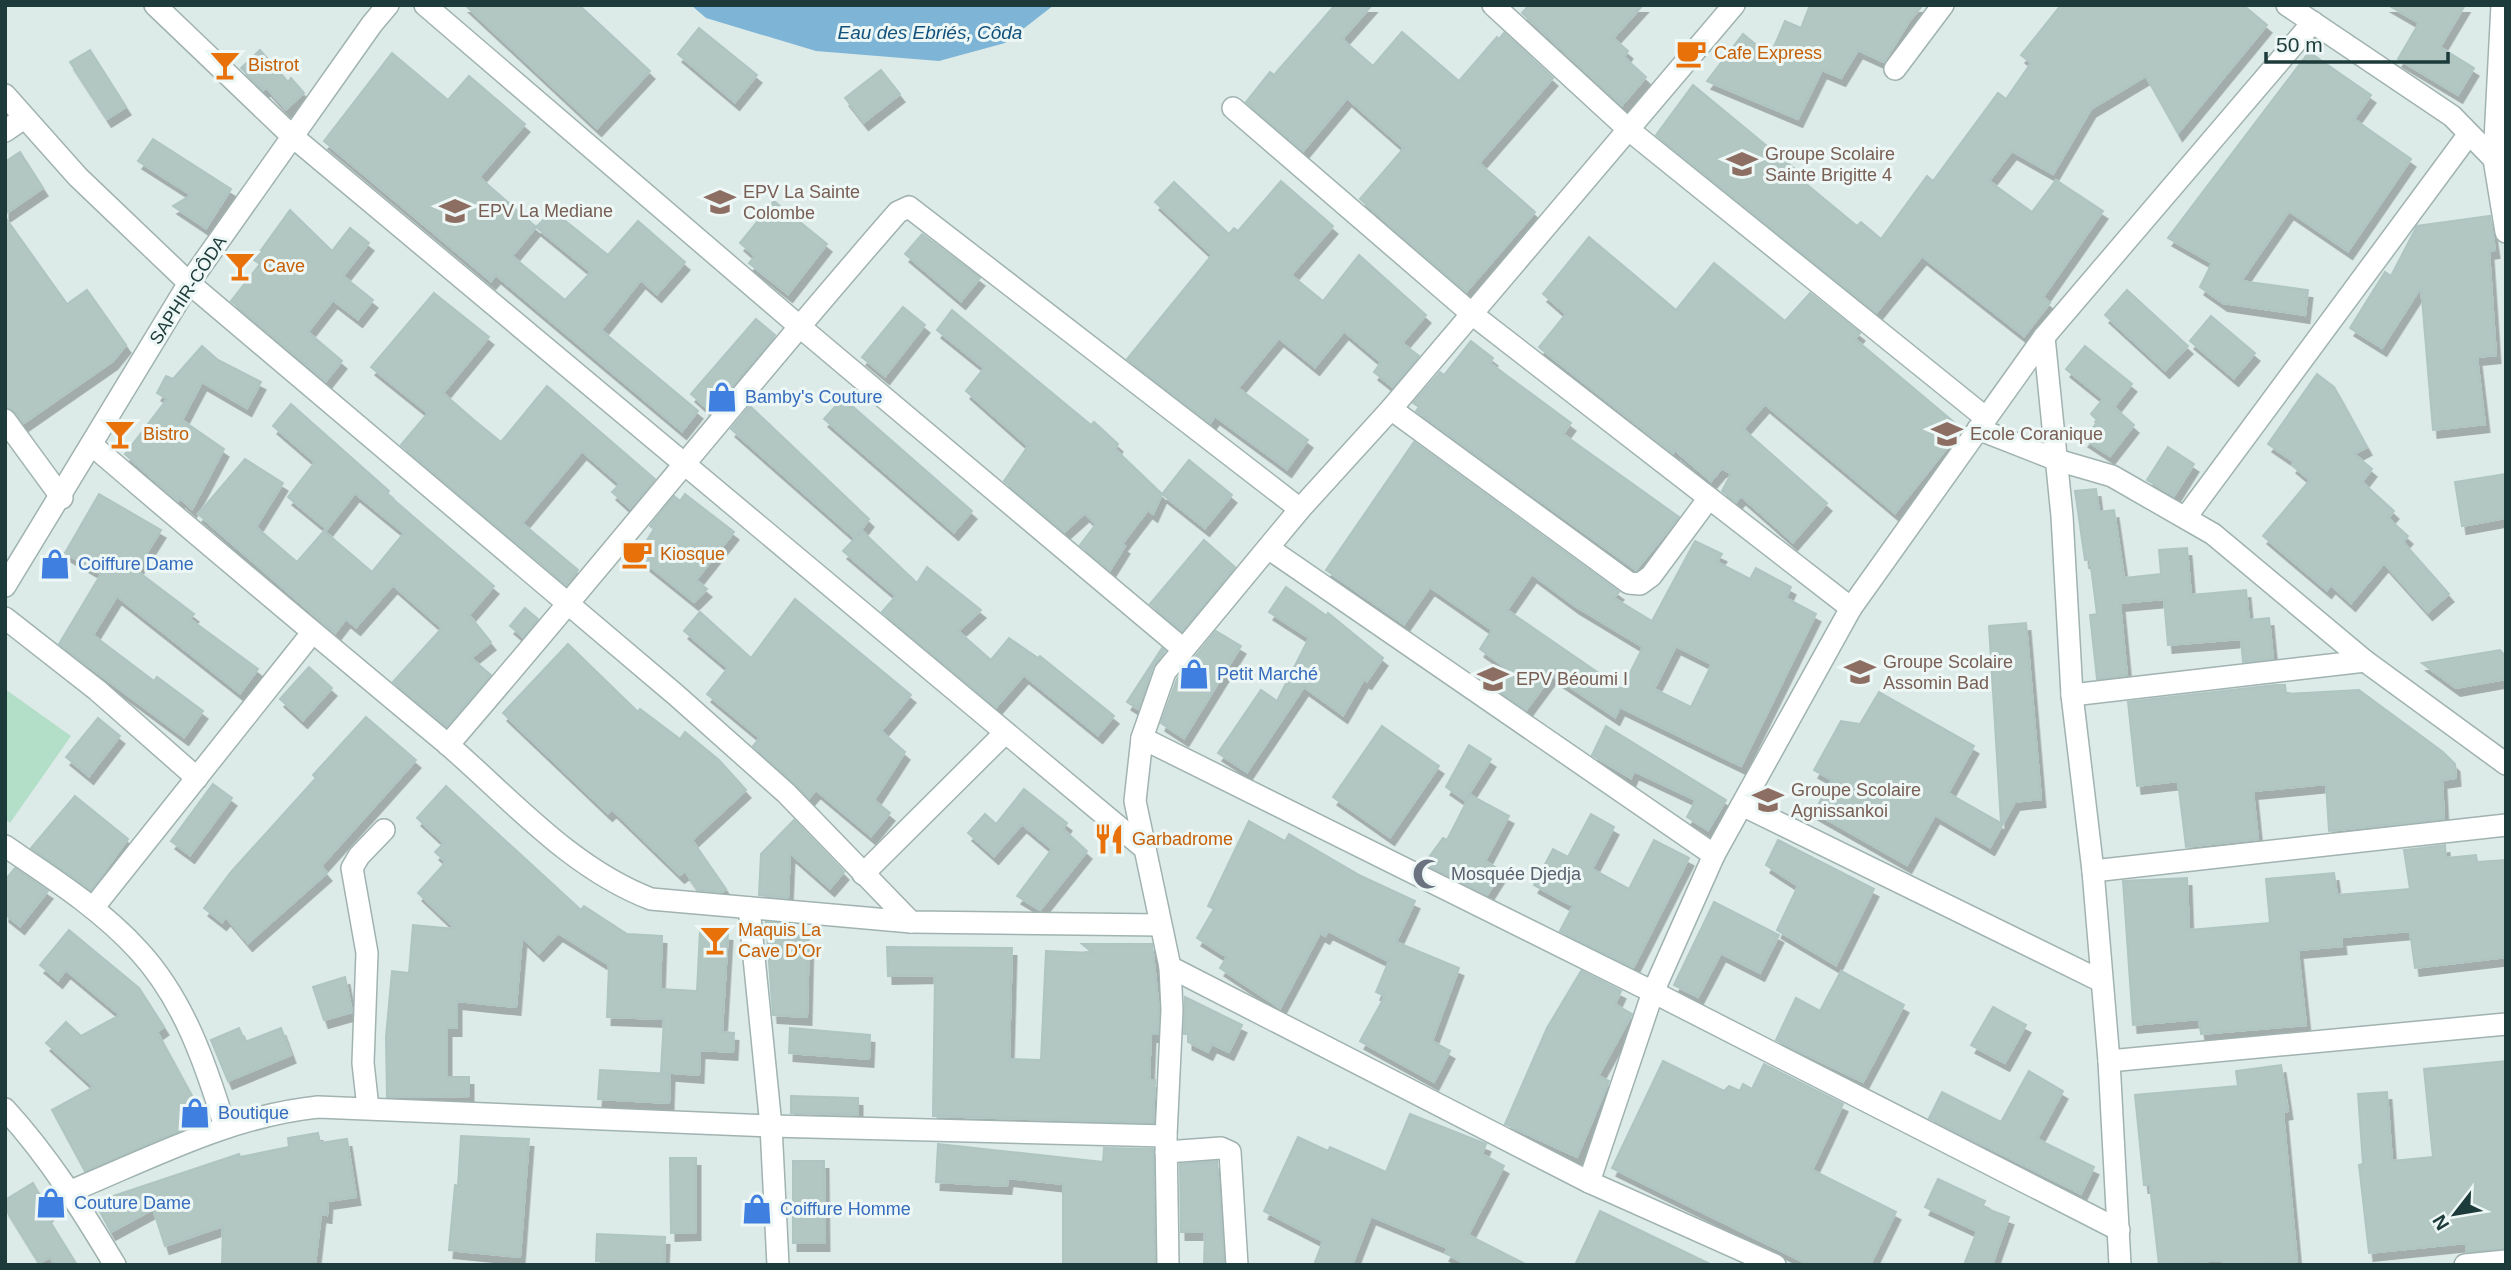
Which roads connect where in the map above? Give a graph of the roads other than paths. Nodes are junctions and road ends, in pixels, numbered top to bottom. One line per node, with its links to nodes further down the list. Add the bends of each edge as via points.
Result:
1 (155, 5): 17 (street)
2 (388, 5): 17 (street, SAPHIR-CÔDA)
3 (425, 5): 22 (street)
4 (1493, 5): 14 (street)
5 (1734, 5): 14 (street)
6 (1942, 5): 10 (street)
7 (2287, 5): 9 (street)
8 (2502, 5): 18 (street)
9 (2313, 22): 16 (street, via 2452,116); 23 (street)
10 (1895, 69)
11 (5, 95): 13 (street)
12 (1233, 108): 21 (street)
13 (23, 118): 15 (street); 20 (street)
14 (1629, 130): 21 (street); 26 (street)
15 (5, 131)
16 (2469, 134): 18 (street); 33 (street)
17 (292, 136): 20 (street, SAPHIR-CÔDA); 29 (street)
18 (2494, 159): 19 (street)
19 (2506, 232)
20 (189, 283): 27 (street, SAPHIR-CÔDA); 36 (street)
21 (1472, 314): 24 (street); 31 (street)
22 (799, 326): 29 (street); 32 (street, via 898,212 909,207); 40 (street)
23 (2044, 337): 26 (street); 28 (street)
24 (1391, 409): 31 (street, via 1629,583 1640,584 1651,576); 32 (street)
25 (5, 420): 30 (street)
26 (1982, 423): 28 (street); 37 (street)
27 (93, 446): 30 (street, SAPHIR-CÔDA); 39 (street)
28 (2057, 460): 33 (street, via 2112,476); 42 (street)
29 (684, 462): 36 (street); 43 (street)
30 (62, 498): 35 (street, SAPHIR-CÔDA)
31 (1709, 498): 37 (street)
32 (1300, 509): 34 (street)
33 (2186, 517): 41 (street, via 2213,534)
34 (1268, 548): 40 (street); 53 (street)
35 (5, 586)
36 (568, 606): 45 (street); 55 (street, via 786,793)
37 (1851, 608): 48 (street)
38 (5, 618): 47 (street, via 97,690)
39 (312, 633): 45 (street); 47 (street)
40 (1184, 649): 44 (street, via 1165,672)
41 (2365, 661): 42 (street); 46 (street)
42 (2072, 695): 54 (street)
43 (1005, 733): 52 (street); 55 (street)
44 (1142, 738): 52 (street, via 1135,801); 62 (street)
45 (448, 745): 57 (street, via 587,867 621,887 651,899)
46 (2506, 764)
47 (197, 778): 56 (street)
48 (1742, 805): 53 (street); 61 (street)
49 (2506, 825): 54 (street)
50 (384, 830): 65 (street, via 352,869 366,953 363,1063)
51 (5, 846): 56 (street)
52 (1144, 848): 59 (street)
53 (1714, 855): 62 (street)
54 (2093, 871): 61 (street)
55 (863, 874): 58 (street)
56 (93, 908): 68 (street, via 141,952 180,1010 204,1060)
57 (749, 908): 58 (street); 67 (street)
58 (911, 922): 59 (street)
59 (1160, 925): 60 (street)
60 (1170, 967): 69 (street); 70 (street)
61 (2101, 981): 64 (street)
62 (1653, 992): 70 (street); 72 (street)
63 (2506, 1024): 64 (street)
64 (2109, 1061): 72 (street)
65 (369, 1108): 67 (street); 68 (street, via 283,1111)
66 (5, 1109): 71 (street)
67 (771, 1126): 69 (street); 75 (street)
68 (225, 1127): 71 (street)
69 (1166, 1144): 76 (street); 77 (street, via 1230,1152)
70 (1589, 1182): 78 (street)
71 (71, 1191): 74 (street)
72 (2119, 1230): 79 (street)
73 (2506, 1261): 80 (street)
74 (115, 1265)
75 (778, 1265)
76 (1168, 1265)
77 (1237, 1265)
78 (1775, 1265)
79 (2120, 1265)
80 (2465, 1265)

